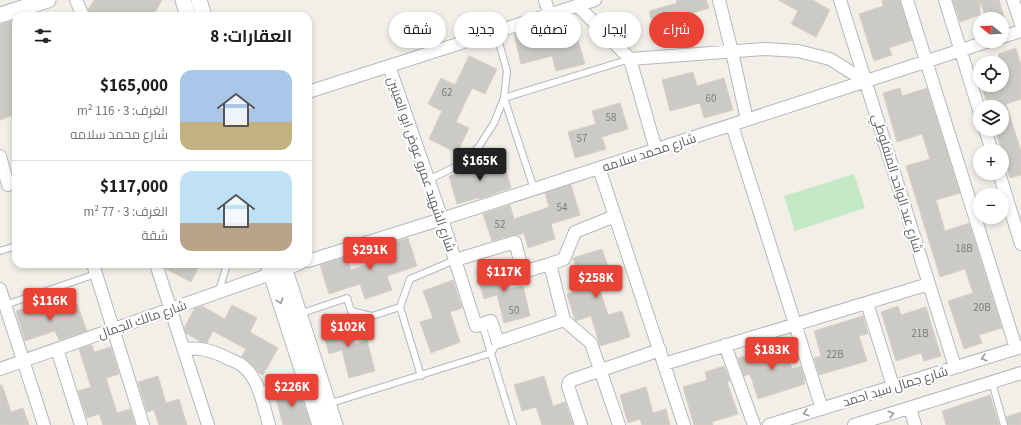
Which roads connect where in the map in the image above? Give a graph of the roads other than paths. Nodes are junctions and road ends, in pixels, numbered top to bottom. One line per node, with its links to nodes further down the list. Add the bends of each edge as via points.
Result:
1 (48, 0): 13 (street)
2 (76, 0): 14 (street)
3 (183, 0): 15 (street)
4 (199, 0): 16 (street)
5 (545, 0): 17 (street)
6 (595, 0): 12 (street)
7 (719, 0): 28 (street)
8 (840, 0): 32 (street, شارع عبد الواحد المنفلوطي)
9 (907, 0): 30 (street)
10 (945, 0): 27 (street)
11 (1013, 0): 21 (street)
12 (578, 6): 18 (street); 29 (street)
13 (23, 12)
14 (81, 12)
15 (187, 12)
16 (203, 12)
17 (549, 12)
18 (557, 12)
19 (12, 13): 20 (street)
20 (0, 15)
21 (1021, 24)
22 (1021, 30): 23 (street)
23 (1009, 34)
24 (454, 45): 31 (street)
25 (973, 46): 27 (street, شارع محمد سلامه)
26 (501, 48): 34 (lane, via 507,71)
27 (961, 50): 30 (street, شارع محمد سلامه); 35 (street)
28 (732, 52): 29 (street); 32 (street, via 765,49 798,51 830,59); 36 (street)
29 (630, 59): 34 (lane); 38 (street)
30 (926, 61): 32 (street, شارع محمد سلامه); 71 (street)
31 (389, 66): 33 (street); 41 (street, شارع الشهيد عمرو عوض ابو العينين)
32 (865, 81): 36 (street, شارع محمد سلامه); 57 (street, شارع عبد الواحد المنفلوطي)
33 (312, 91)
34 (504, 98): 41 (lane, via 494,123 478,148 455,167); 44 (lane)
35 (976, 100)
36 (747, 120): 37 (street, شارع محمد سلامه)
37 (732, 125): 38 (street, شارع محمد سلامه); 67 (street)
38 (656, 150): 40 (street, شارع محمد سلامه)
39 (0, 156): 43 (street)
40 (599, 168): 44 (street, شارع محمد سلامه); 45 (street)
41 (428, 180): 46 (street, شارع الشهيد عمرو عوض ابو العينين)
42 (1001, 180): 47 (street)
43 (8, 185)
44 (534, 189): 46 (street, شارع محمد سلامه)
45 (615, 216): 52 (street, via 575,232 564,259); 74 (street)
46 (442, 219): 50 (street, شارع محمد سلامه); 51 (street, شارع الشهيد عمرو عوض ابو العينين)
47 (1021, 244)
48 (12, 247): 49 (lane)
49 (0, 251)
50 (312, 260)
51 (455, 260): 52 (street, via 515,242 523,272); 62 (lane, via 410,279); 66 (street, شارع الشهيد عمرو عوض ابو العينين, via 476,326)
52 (550, 264): 65 (street)
53 (157, 268): 63 (street)
54 (226, 268): 59 (lane)
55 (277, 268): 59 (street, شارع مالك الجمال); 64 (street); 83 (street, one-way to 83)
56 (94, 269): 61 (lane); 68 (street)
57 (929, 284): 60 (street); 78 (street, شارع عبد الواحد المنفلوطي)
58 (0, 290): 61 (street)
59 (220, 291): 63 (street, شارع مالك الجمال)
60 (867, 302): 67 (street); 85 (street)
61 (5, 304): 76 (street)
62 (400, 307): 64 (lane, via 372,316 351,311 347,298); 82 (lane)
63 (170, 309): 68 (street, شارع مالك الجمال); 73 (street)
64 (299, 314): 87 (street)
65 (564, 320): 69 (street); 80 (street, via 591,343)
66 (482, 324): 69 (street, شارع الشهيد عمرو عوض ابو العينين, via 491,321); 75 (lane, شارع الشهيد عمرو عوض ابو العينين)
67 (795, 324): 70 (street); 89 (street)
68 (113, 329): 72 (street, شارع مالك الجمال); 92 (street)
69 (498, 342): 75 (lane)
70 (726, 345): 77 (street); 101 (street)
71 (1018, 347): 78 (street, شارع جمال سيد احمد, one-way to 78)
72 (57, 349): 76 (street, شارع مالك الجمال); 91 (street)
73 (184, 350): 86 (street, via 210,350 240,364 253,379); 93 (street)
74 (660, 350): 77 (street); 80 (street)
75 (491, 353): 82 (lane); 97 (lane, شارع الشهيد عمرو عوض ابو العينين)
76 (23, 361): 79 (street, شارع مالك الجمال); 90 (street)
77 (664, 364): 100 (street)
78 (956, 367): 85 (street, شارع جمال سيد احمد)
79 (0, 369)
80 (600, 370): 98 (street, via 569,382 568,386); 99 (street)
81 (1021, 373): 84 (street, شارع جمال سيد احمد)
82 (422, 376): 87 (lane)
83 (304, 377): 86 (lane); 95 (street)
84 (992, 382): 88 (street, شارع جمال سيد احمد); 105 (lane)
85 (893, 386): 89 (street, شارع جمال سيد احمد)
86 (258, 391): 94 (street)
87 (328, 404): 96 (street)
88 (910, 408): 103 (street, شارع جمال سيد احمد, one-way to 88); 104 (street)
89 (822, 409): 102 (street, شارع جمال سيد احمد, one-way to 102)
90 (44, 425)
91 (81, 425)
92 (143, 425)
93 (208, 425)
94 (269, 425)
95 (320, 425)
96 (335, 425)
97 (513, 425)
98 (581, 425)
99 (619, 425)
100 (684, 425)
101 (754, 425)
102 (769, 425)
103 (854, 425)
104 (915, 425)
105 (1004, 425)

